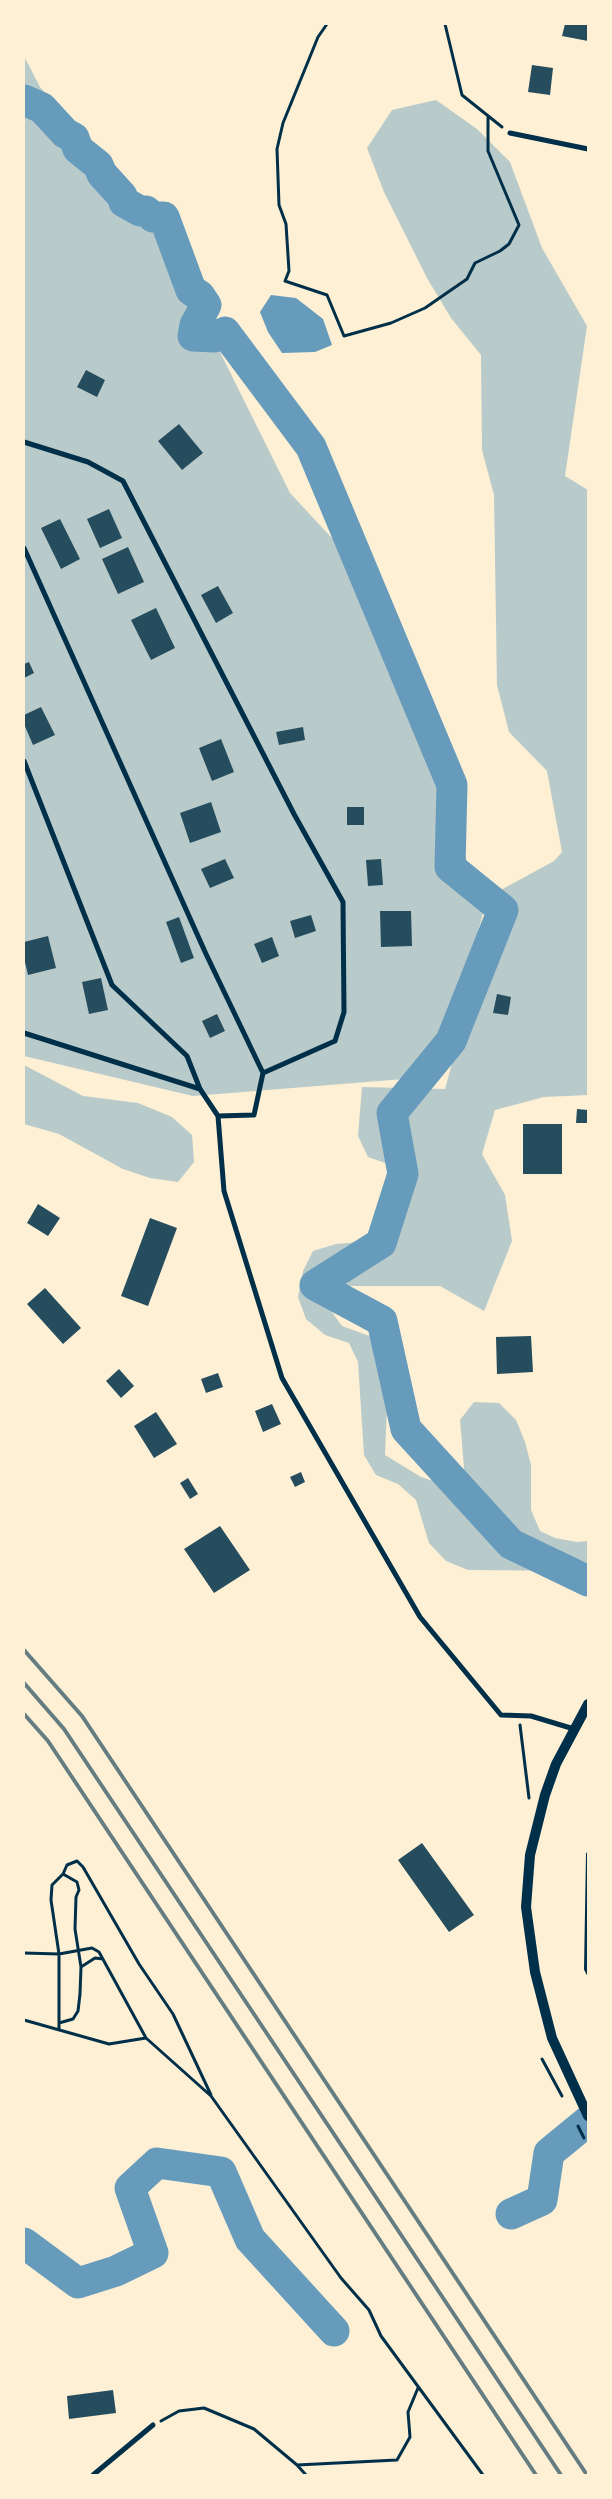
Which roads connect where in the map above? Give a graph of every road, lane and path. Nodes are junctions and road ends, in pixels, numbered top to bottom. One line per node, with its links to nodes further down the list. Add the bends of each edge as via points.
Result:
1 (327, 24): 3 (path, via 318,37 283,124 277,149 279,205 286,224 289,271 285,281 327,295 344,336 391,323 425,308 468,279 475,263 509,244 519,225 488,151)
2 (446, 24): 3 (path, via 462,95)
3 (488, 116): 4 (path)
4 (510, 133): 5 (street)
5 (588, 150)
6 (24, 442): 10 (street, via 88,462 123,481 294,814 343,902 344,1012 335,1041)
7 (24, 548): 10 (street, via 206,954)
8 (24, 761): 11 (street, via 112,985 188,1056)
9 (24, 1033): 11 (street)
10 (263, 1073): 12 (street, via 254,1115)
11 (200, 1089): 12 (street)
12 (218, 1116): 14 (street, via 224,1191 282,1378 420,1618 501,1715)
13 (588, 1704): 15 (main road)
14 (520, 1714): 15 (street); 16 (path, via 521,1746)
15 (574, 1728): 30 (main road, via 556,1764 536,1825 526,1882 527,1915 535,1972 559,2056)
16 (530, 1801)
17 (588, 1854): 24 (lane)
18 (63, 1874): 19 (path, via 77,1882 75,1928); 21 (path, via 52,1885 51,1900); 29 (path, via 67,1865 77,1861 83,1867 172,2014)
19 (80, 1951): 21 (path); 22 (path, via 92,1948); 23 (path)
20 (24, 1953): 21 (path)
21 (59, 1954): 26 (path)
22 (104, 1959): 23 (path, via 95,1958); 28 (path)
23 (81, 1966): 26 (path, via 78,2011 72,2019)
24 (588, 1973)
25 (24, 2020): 27 (path)
26 (59, 2023): 27 (path)
27 (59, 2029): 28 (path, via 109,2044)
28 (146, 2038): 29 (path)
29 (211, 2096): 31 (path, via 341,2278 369,2310 382,2336)
30 (588, 2116)
31 (418, 2387): 33 (path, via 408,2412 410,2437 397,2460); 36 (path)
32 (153, 2425): 33 (path, via 179,2411 204,2408 254,2429); 34 (street)
33 (297, 2465): 35 (path)
34 (93, 2475)
35 (306, 2475)
36 (483, 2475)

